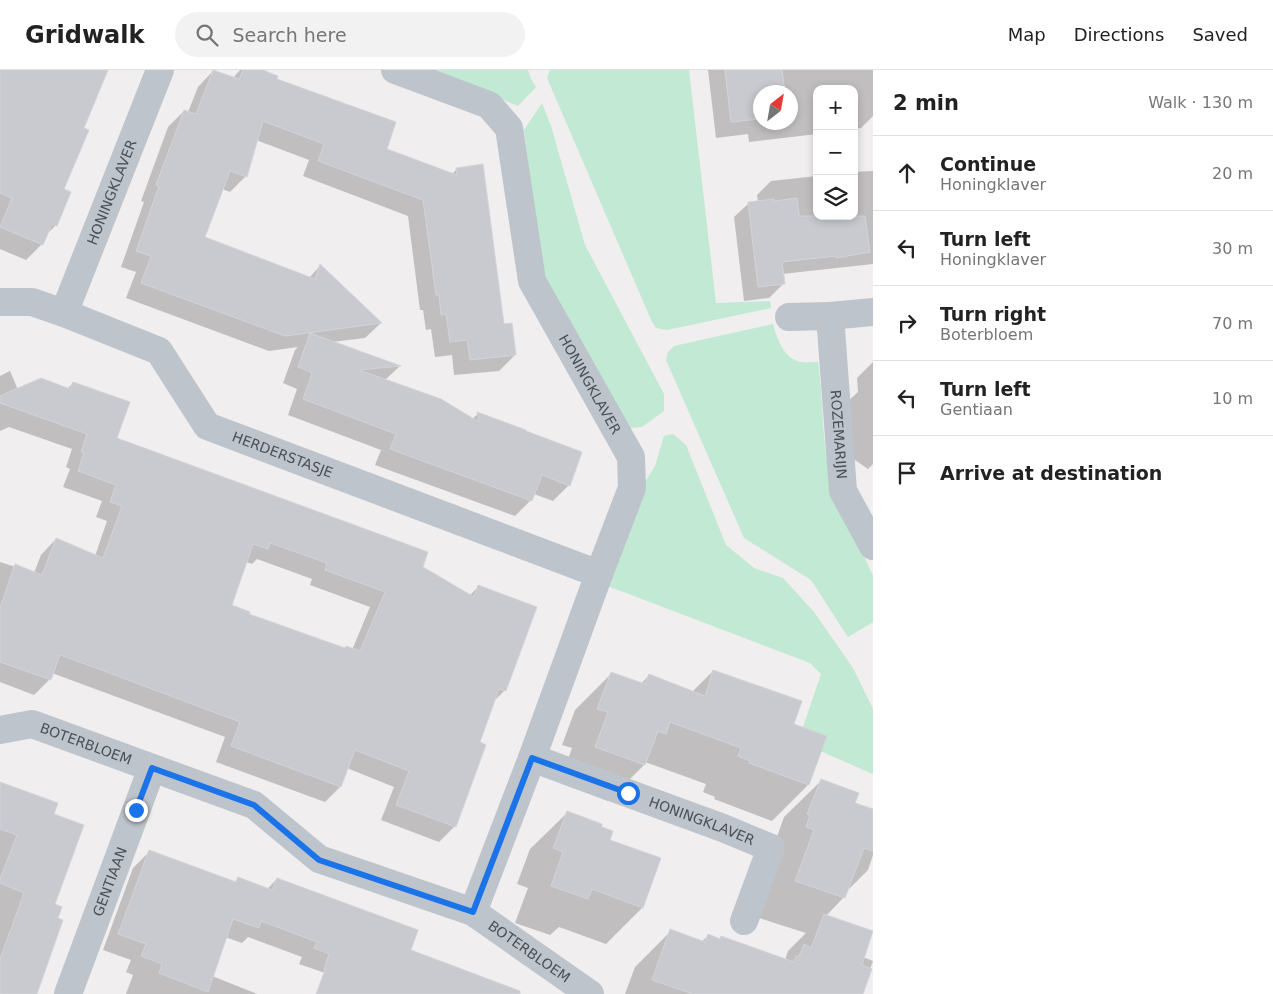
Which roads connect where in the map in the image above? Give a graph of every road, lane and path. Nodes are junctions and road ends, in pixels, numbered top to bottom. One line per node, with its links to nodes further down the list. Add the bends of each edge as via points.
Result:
1 (160, 70): 5 (street, HONINGKLAVER)
2 (395, 70): 9 (street, HONINGKLAVER, via 489,105 509,128 532,281 631,457 632,488)
3 (0, 302): 5 (street, HERDERSTASJE, via 32,302)
4 (873, 312): 6 (street)
5 (64, 313): 9 (street, HERDERSTASJE, via 159,351 206,426)
6 (830, 316): 7 (street); 8 (street, ROZEMARIJN, via 843,491)
7 (789, 317)
8 (873, 546)
9 (599, 574): 11 (street, HONINGKLAVER)
10 (0, 730): 12 (street, BOTERBLOEM, via 32,724)
11 (532, 758): 13 (street, HONINGKLAVER); 14 (street, HONINGKLAVER, via 771,848)
12 (152, 768): 13 (street, BOTERBLOEM, via 254,805 319,860); 15 (street, GENTIAAN)
13 (473, 912): 16 (street, BOTERBLOEM)
14 (744, 920)
15 (68, 994)
16 (590, 994)

